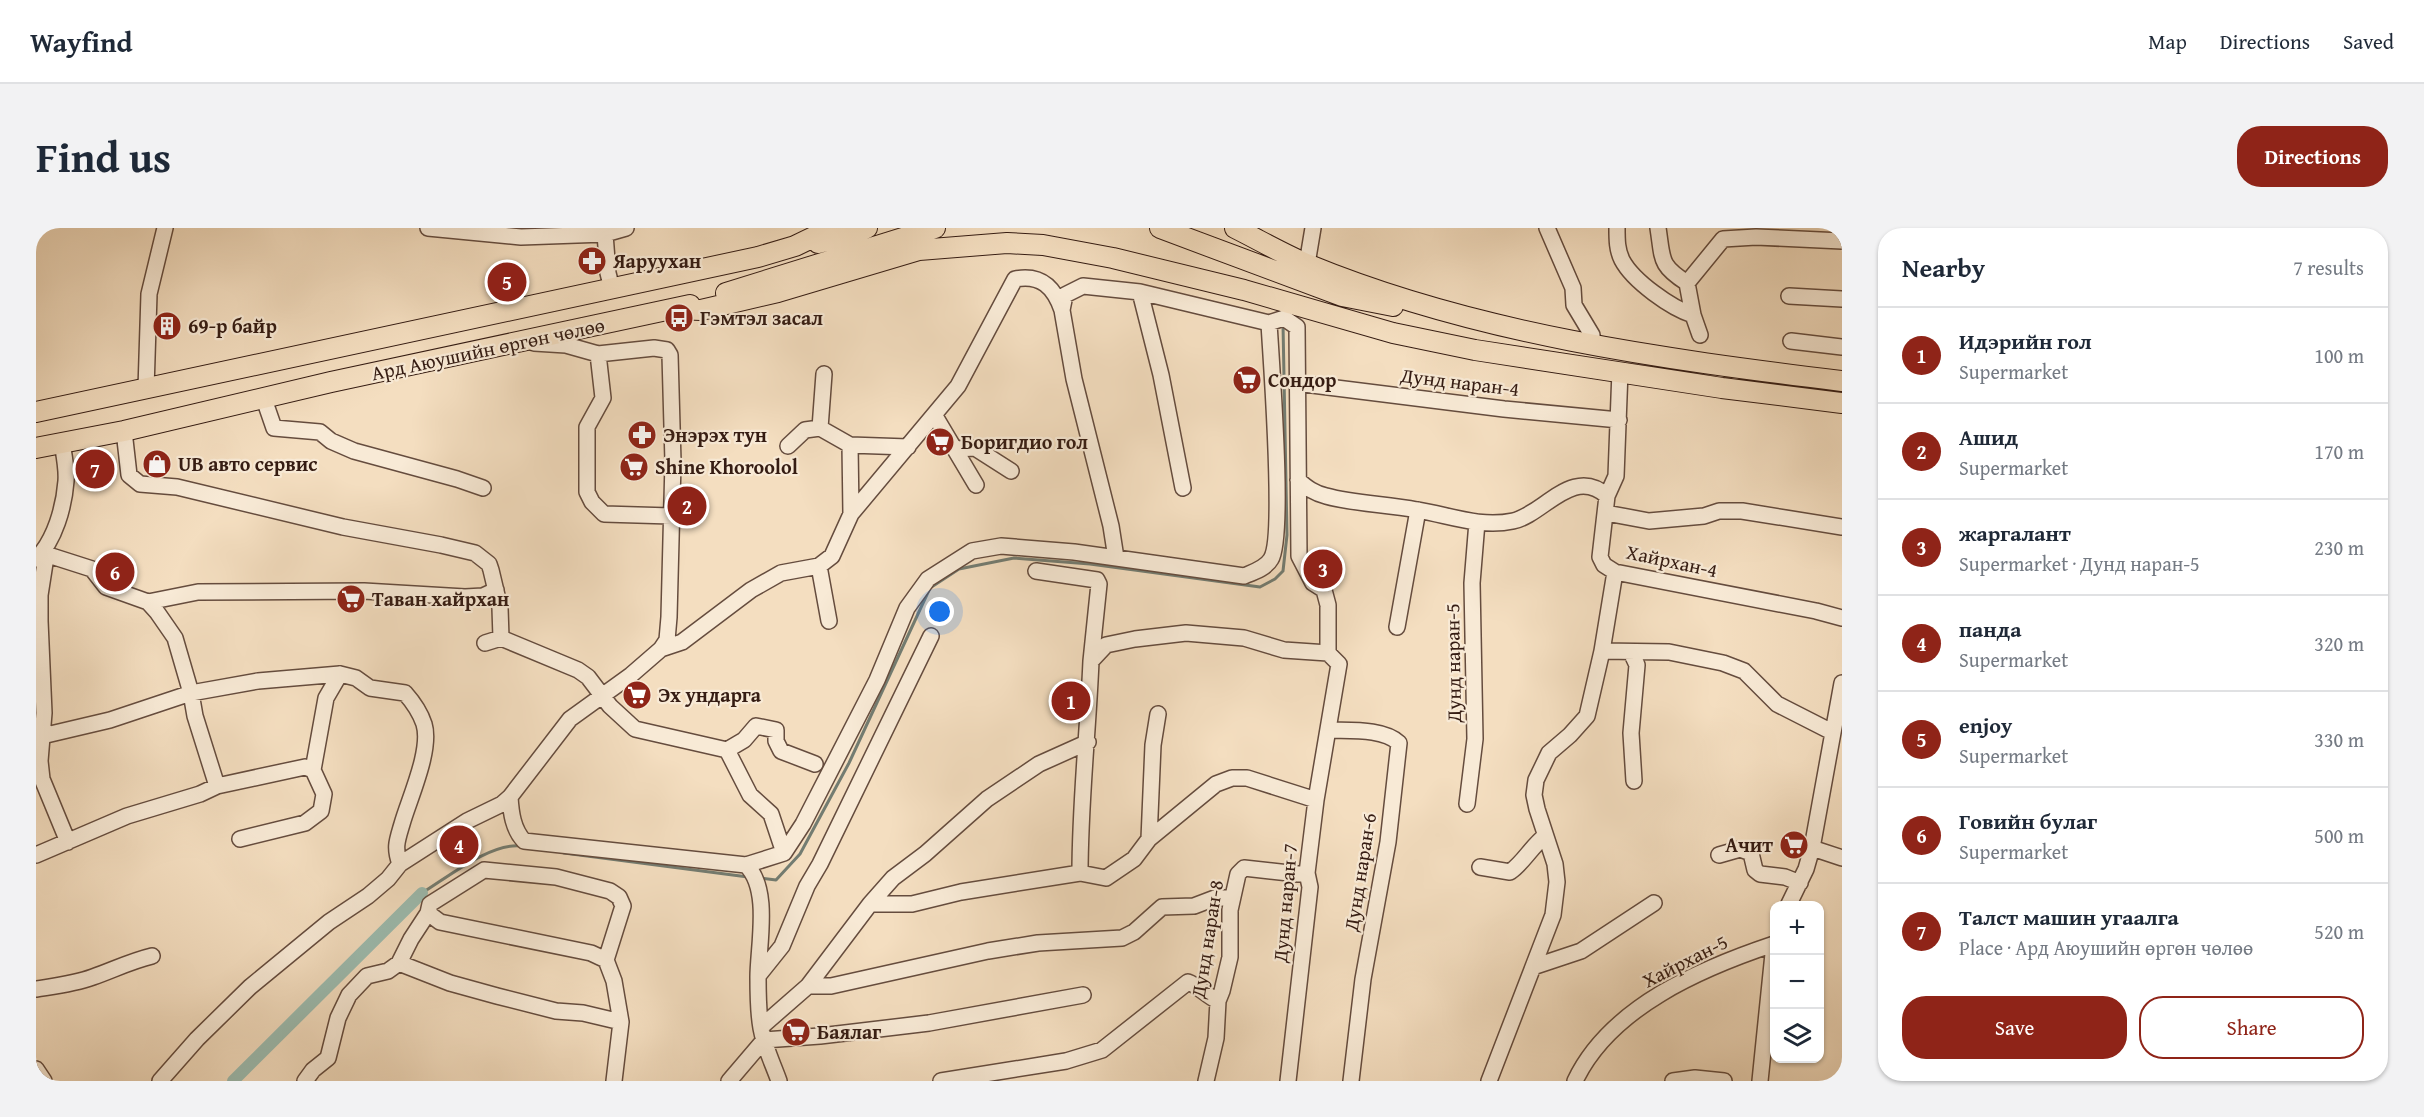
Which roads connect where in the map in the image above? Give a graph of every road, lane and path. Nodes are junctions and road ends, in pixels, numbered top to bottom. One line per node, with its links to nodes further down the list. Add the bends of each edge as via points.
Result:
1 (165, 228): 38 (street, via 149,294)
2 (428, 228): 12 (street, via 521,237)
3 (626, 228): 12 (street)
4 (934, 228): 20 (main road, Ард Аюушийн өргөн чөлөө)
5 (1160, 228): 25 (main road, via 1342,296)
6 (1235, 228): 14 (main road)
7 (1313, 228): 14 (street)
8 (1546, 228): 25 (street, via 1573,288 1574,304)
9 (1617, 228): 22 (street, via 1618,248 1632,274)
10 (1658, 228): 15 (street, via 1669,272)
11 (849, 230): 16 (main road, Ард Аюушийн өргөн чөлөө, via 758,257)
12 (605, 234): 16 (street)
13 (1842, 241): 15 (street, via 1723,239)
14 (1307, 264): 25 (main road, via 1386,293 1466,316)
15 (1687, 283): 22 (street)
16 (612, 289): 27 (main road, Ард Аюушийн өргөн чөлөө)
17 (1140, 292): 21 (street, via 1083,286 1065,295); 23 (street); 56 (street)
18 (1789, 296): 19 (street)
19 (1842, 299)
20 (677, 309): 28 (main road, Ард Аюушийн өргөн чөлөө); 32 (main road, via 700,310 778,292 919,250 1007,243 1043,245 1244,290 1393,333 1475,350)
21 (1062, 310): 42 (street, via 1056,292 1043,283 1028,276 1015,279 958,386); 65 (street)
22 (1693, 315): 24 (street)
23 (1269, 323): 37 (street, via 1284,318 1297,327); 65 (street, via 1277,517 1272,558 1244,576)
24 (1700, 335)
25 (1595, 340): 35 (main road, via 1725,367)
26 (1791, 341): 29 (street)
27 (364, 342): 30 (main road, Ард Аюушийн өргөн чөлөө); 33 (main road, via 357,357 359,365)
28 (519, 343): 31 (street, via 566,345); 33 (main road, Ард Аюушийн өргөн чөлөө)
29 (1842, 347)
30 (323, 351): 36 (main road, via 335,356 342,365); 38 (main road, Ард Аюушийн өргөн чөлөө)
31 (598, 354): 61 (street, via 654,348 667,350 670,355); 61 (street, via 603,398 587,427 587,492 604,514)
32 (1620, 371): 40 (main road); 43 (street)
33 (373, 374): 36 (main road, Ард Аюушийн өргөн чөлөө)
34 (824, 374): 44 (street)
35 (1842, 381)
36 (331, 382): 39 (main road, Ард Аюушийн өргөн чөлөө)
37 (1296, 383): 43 (street, Дунд наран-4); 53 (street)
38 (146, 389): 41 (main road, Ард Аюушийн өргөн чөлөө)
39 (264, 399): 45 (main road, Ард Аюушийн өргөн чөлөө); 55 (street, via 274,428 320,432 354,451)
40 (1842, 403)
41 (36, 412)
42 (935, 416): 49 (street); 51 (street)
43 (1618, 420): 57 (street, via 1616,476)
44 (820, 428): 47 (street); 48 (street, via 805,430)
45 (124, 431): 46 (main road, Ард Аюушийн өргөн чөлөө); 69 (street, via 129,475 140,484 177,487 343,527 475,553 489,564)
46 (62, 443): 50 (main road, Ард Аюушийн өргөн чөлөө); 64 (street, via 66,480 57,523)
47 (850, 445): 49 (street); 60 (street)
48 (788, 446)
49 (908, 447): 60 (street)
50 (36, 448)
51 (956, 449): 52 (street, via 975,448); 54 (street)
52 (1011, 471)
53 (1298, 480): 58 (street, via 1311,491 1327,496); 80 (street, via 1299,556 1312,583 1324,590 1328,605)
54 (976, 485)
55 (483, 488)
56 (1183, 488)
57 (1607, 496): 59 (street); 62 (street, via 1588,487 1566,490 1515,520)
58 (1418, 510): 62 (street); 73 (street)
59 (1606, 513): 63 (street, Хайрхан-4, via 1649,520 1742,511); 68 (street, Хайрхан-4, via 1600,557)
60 (851, 514): 66 (street, via 832,556)
61 (671, 516): 77 (street, via 668,640)
62 (1477, 522): 99 (street, Дунд наран-5, via 1472,582 1475,739)
63 (1842, 527)
64 (39, 556): 70 (street, via 92,569 106,587); 90 (street, via 45,563 40,595)
65 (1116, 558): 105 (street, via 1001,546 972,551 928,579 907,608 877,680)
66 (819, 566): 72 (street); 77 (street, via 781,573 682,642)
67 (1036, 571): 81 (street, via 1097,580)
68 (1615, 572): 71 (street, Хайрхан-4); 78 (street)
69 (496, 590): 70 (street, via 465,597 364,591 198,592); 75 (street)
70 (148, 602): 84 (street, via 174,638)
71 (1842, 618)
72 (829, 621)
73 (1397, 627)
74 (931, 636): 126 (street, via 807,886 782,946)
75 (501, 638): 76 (street); 85 (street, via 578,670)
76 (485, 643)
77 (662, 649): 85 (street)
78 (1602, 651): 79 (street); 100 (street, via 1587,716 1549,753 1536,780 1534,795)
79 (1631, 652): 89 (street, via 1669,652 1724,663 1744,671 1778,704); 95 (street, via 1637,665 1631,733)
80 (1328, 653): 81 (street, via 1284,650 1244,638 1185,633 1106,645); 88 (street, via 1339,664)
81 (1091, 661): 91 (street)
82 (340, 674): 84 (street, via 258,681); 94 (street, via 326,698); 109 (street, via 356,678 370,688 405,693 425,727 423,755 395,849)
83 (1842, 682): 86 (street)
84 (191, 693): 90 (street, via 110,720); 96 (street)
85 (603, 695): 92 (street, via 635,729); 97 (street, via 570,719)
86 (1840, 712): 89 (street)
87 (1158, 714): 102 (street)
88 (1328, 730): 98 (street, Дунд наран-7); 143 (street, Дунд наран-6, via 1364,732 1399,743 1388,842 1363,979)
89 (1832, 732): 104 (street)
90 (42, 736): 103 (street, via 42,779)
91 (1088, 742): 112 (street, via 1080,812); 118 (street, via 1039,764 987,799 893,878)
92 (727, 750): 93 (street, via 744,740 756,726 776,730 781,751); 105 (street, via 750,795 771,814)
93 (814, 764)
94 (313, 770): 96 (street, via 305,767); 101 (street, via 324,794 321,811 305,823)
95 (1634, 781)
96 (217, 786): 103 (street, via 127,816)
97 (510, 797): 109 (street); 111 (street, via 517,833 524,841)
98 (1317, 800): 102 (street, via 1247,778 1232,778 1216,784); 113 (street, Дунд наран-7)
99 (1467, 804)
100 (1545, 836): 110 (street, via 1510,872); 125 (street, via 1557,882 1552,915)
101 (240, 839)
102 (1149, 839): 112 (street, via 1134,859 1106,878)
103 (68, 842): 106 (street)
104 (1812, 848): 108 (street); 114 (street)
105 (784, 853): 111 (street)
106 (36, 855)
107 (1719, 855): 114 (street, via 1740,849 1751,853 1755,870 1760,874)
108 (1842, 858)
109 (400, 864): 135 (street, via 368,896 329,922 250,987)
110 (1480, 867)
111 (750, 869): 126 (street, via 759,895 762,936)
112 (1080, 873): 118 (street, via 912,904)
113 (1308, 873): 115 (street, Дунд наран-8, via 1244,868 1238,874); 142 (street, Дунд наран-7, via 1310,888)
114 (1800, 883): 116 (street)
115 (1232, 898): 127 (street, via 1215,898 1194,906 1162,907 1122,938 1038,943 831,986); 130 (street, Дунд наран-8, via 1230,957)
116 (1791, 901)
117 (1654, 903): 125 (street, via 1581,951)
118 (870, 904): 127 (street)
119 (428, 913): 123 (street, via 440,922 591,953); 123 (street, via 430,904 484,870 556,877 610,891 623,906); 124 (street)
120 (1770, 945): 145 (street, Хайрхан-5, via 1683,980 1636,1010 1602,1042)
121 (1773, 955): 148 (street)
122 (152, 956): 128 (street, via 92,978)
123 (606, 960): 131 (street)
124 (399, 963): 131 (street, via 497,996); 136 (street, via 388,971 367,976 349,995 338,1018 328,1058)
125 (1533, 967): 144 (street)
126 (758, 976): 132 (street)
127 (808, 986): 132 (street)
128 (36, 989)
129 (1083, 995): 132 (street, via 929,1023 820,1036)
130 (1218, 1001): 140 (street, via 1188,982 1102,1050 1066,1061); 141 (street, Дунд наран-8, via 1216,1038)
131 (621, 1022): 137 (street)
132 (762, 1033): 138 (street); 139 (street)
133 (36, 1069): 134 (street)
134 (44, 1081)
135 (160, 1081)
136 (305, 1081)
137 (614, 1081)
138 (729, 1081)
139 (779, 1081)
140 (941, 1081)
141 (1206, 1081)
142 (1288, 1081)
143 (1351, 1081)
144 (1490, 1081)
145 (1575, 1081)
146 (1673, 1081): 147 (street)
147 (1724, 1081)
148 (1760, 1081)

